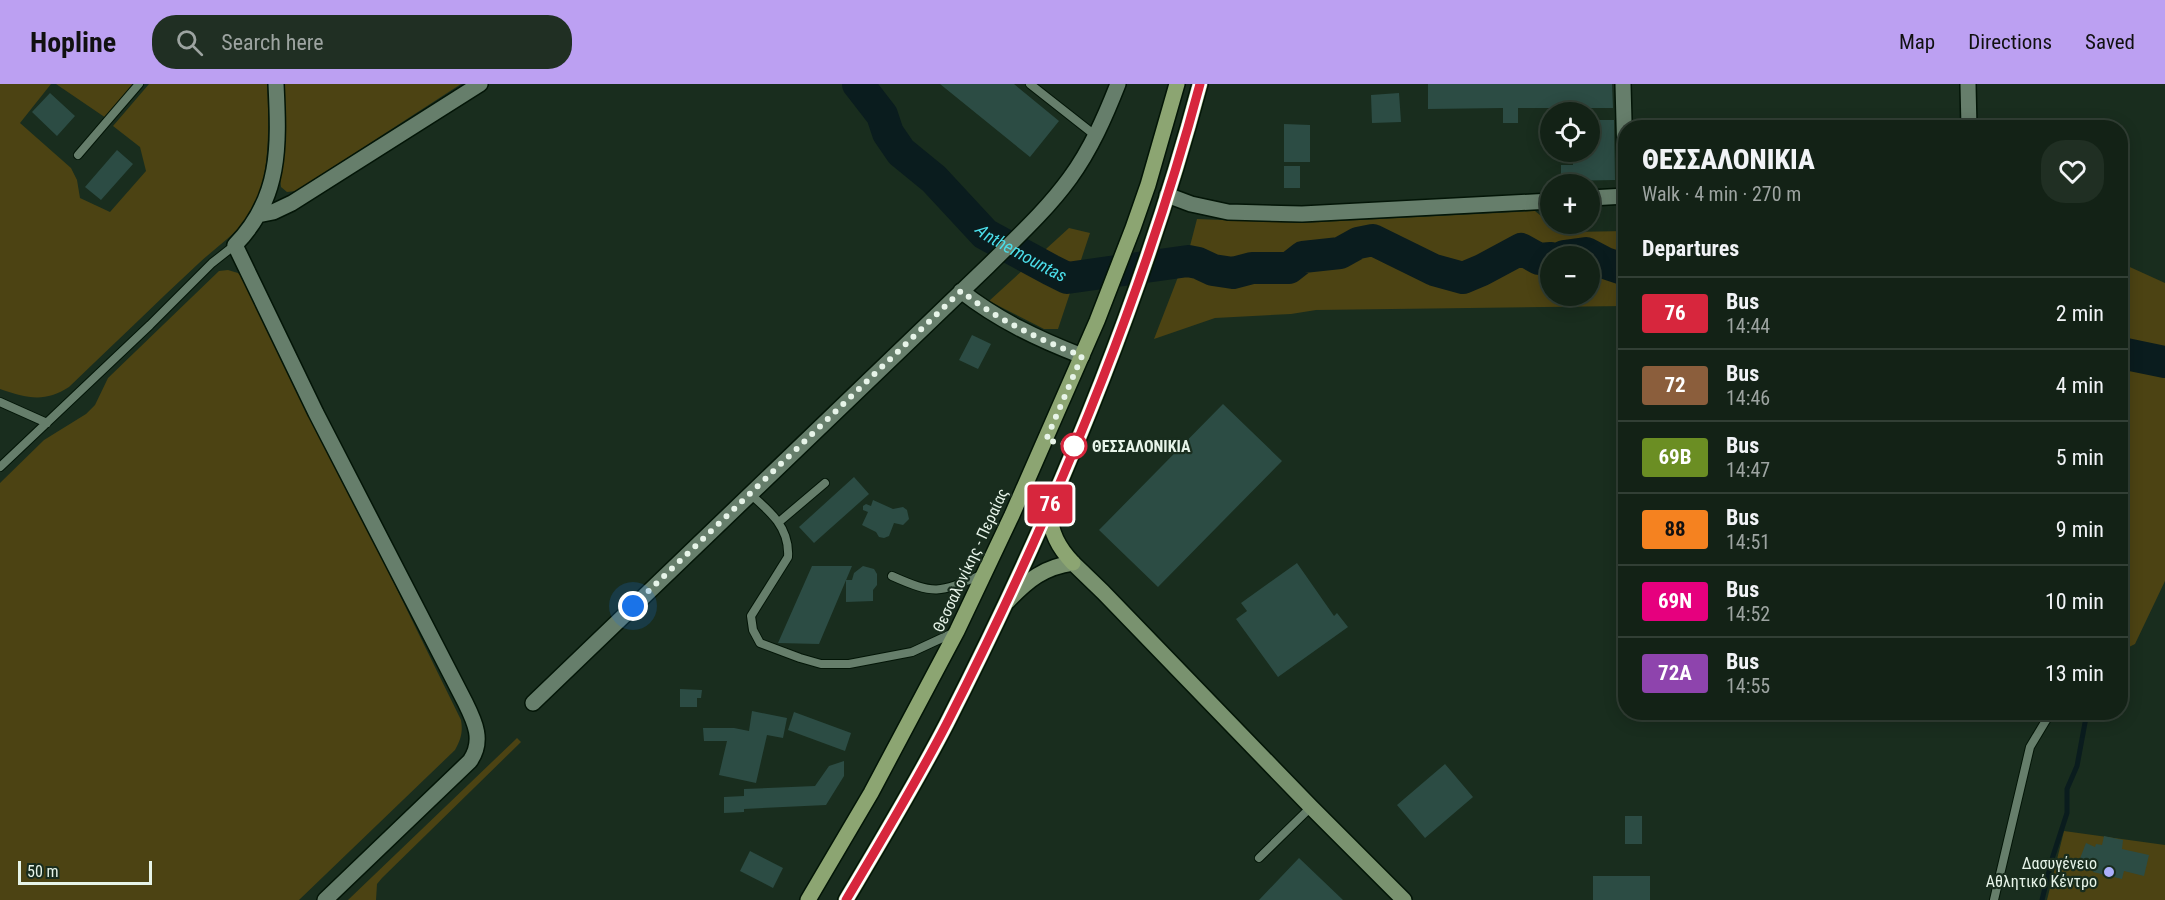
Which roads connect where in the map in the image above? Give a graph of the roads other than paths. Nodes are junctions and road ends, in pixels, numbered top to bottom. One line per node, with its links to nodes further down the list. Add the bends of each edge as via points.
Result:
1 (140, 84): 13 (lane)
2 (276, 84): 18 (street, via 275,164 270,192)
3 (480, 84): 18 (street, via 292,203)
4 (1030, 84): 12 (lane)
5 (1118, 84): 12 (street)
6 (1177, 84): 21 (main road, Θεσσαλονίκης - Περαίας, via 1133,228)
7 (1200, 84): 14 (main road)
8 (1623, 84): 10 (street)
9 (1968, 84): 11 (street)
10 (1624, 120)
11 (1969, 120)
12 (1096, 136): 20 (street, via 1047,206)
13 (78, 155)
14 (1167, 195): 17 (street, via 1228,212 1302,214); 27 (main road, via 1121,328)
15 (1618, 196): 16 (street)
16 (1600, 197)
17 (1540, 202)
18 (258, 215): 19 (street)
19 (235, 245): 23 (lane); 38 (street, via 316,413 465,702 478,737 477,751 470,761)
20 (961, 291): 21 (street, via 1008,323); 26 (street)
21 (1082, 356): 30 (main road, Θεσσαλονίκης - Περαίας)
22 (0, 402): 23 (lane)
23 (47, 423): 24 (lane)
24 (0, 467)
25 (825, 483): 28 (lane)
26 (750, 494): 28 (lane); 34 (street)
27 (1048, 509): 29 (main road, via 1054,537); 32 (main road)
28 (779, 522): 33 (lane, via 788,557 751,616 760,643 820,664 849,664 912,652)
29 (1073, 563): 32 (street, via 1041,572); 36 (street)
30 (986, 573): 31 (lane, via 944,591 925,590); 33 (main road, Θεσσαλονίκης - Περαίας)
31 (892, 576)
32 (1006, 603): 40 (main road, via 946,724)
33 (957, 631): 39 (main road, Θεσσαλονίκης - Περαίας, via 871,793)
34 (533, 703)
35 (2046, 720): 42 (lane, via 2030,747)
36 (1311, 807): 37 (lane); 41 (street)
37 (1259, 858)
38 (325, 900)
39 (808, 900)
40 (846, 900)
41 (1404, 900)
42 (1994, 900)

